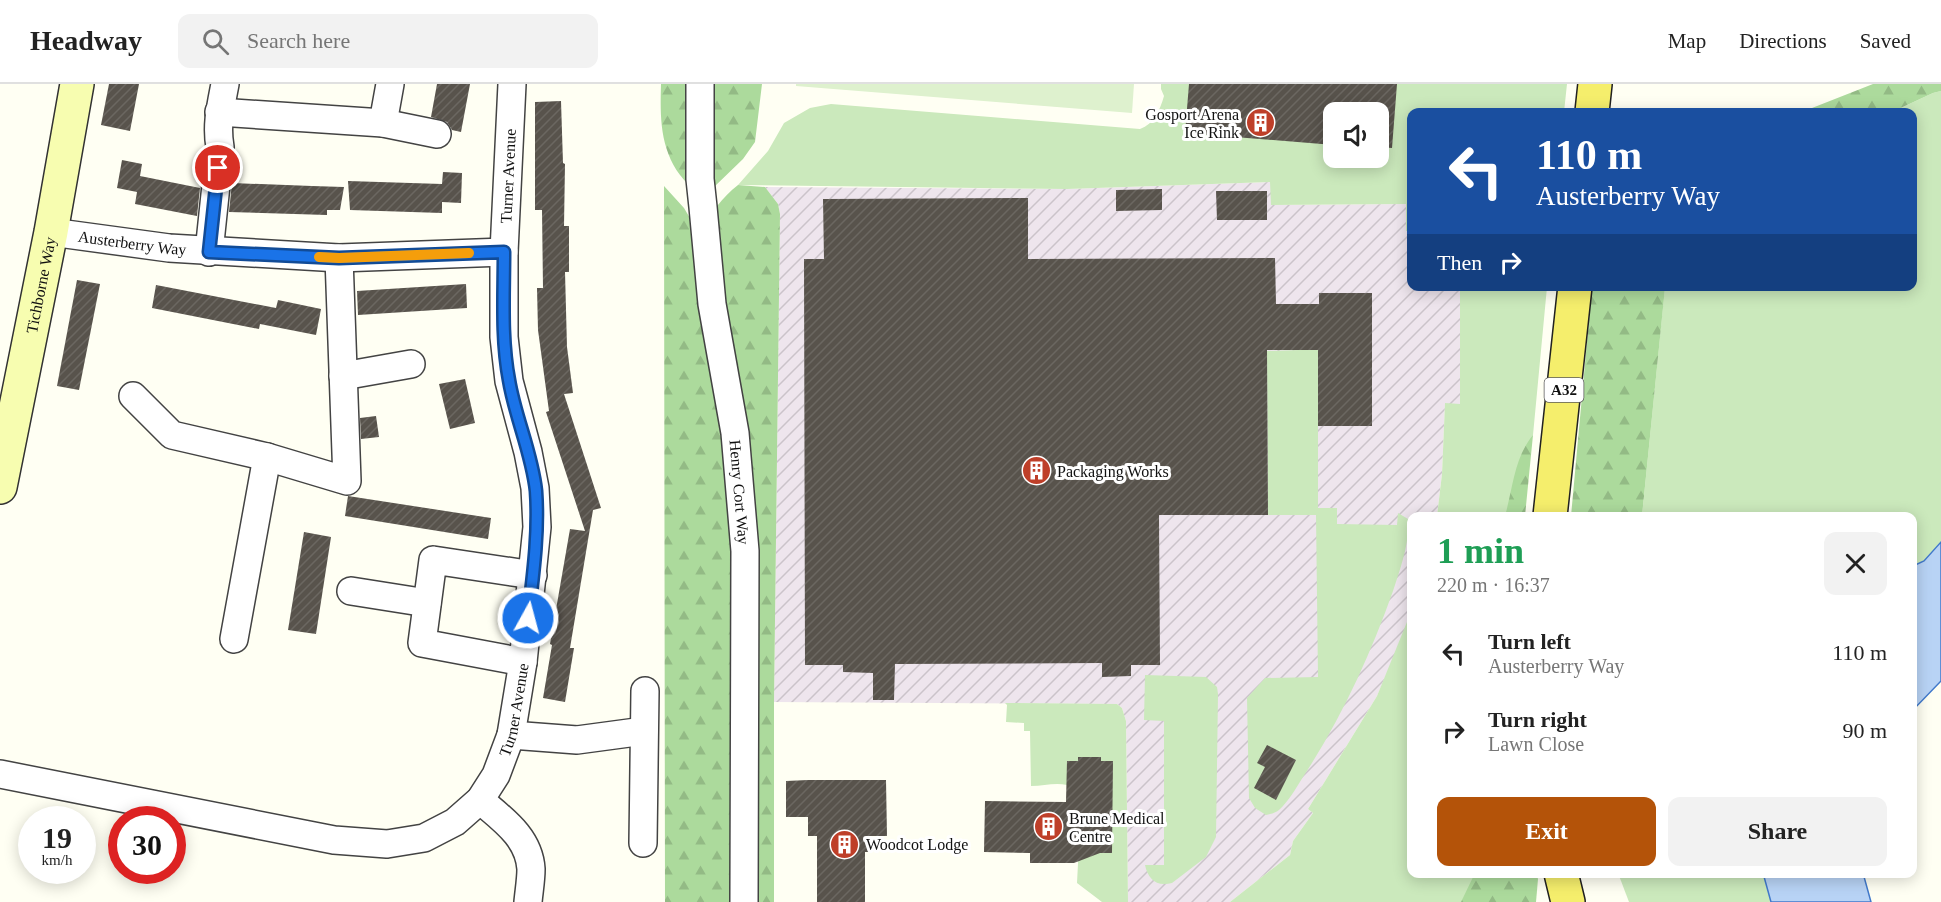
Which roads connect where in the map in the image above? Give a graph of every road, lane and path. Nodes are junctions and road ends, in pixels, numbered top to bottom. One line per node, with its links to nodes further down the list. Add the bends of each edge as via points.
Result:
1 (77, 84): 11 (street, Tichborne Way)
2 (225, 84): 8 (street)
3 (390, 84): 9 (street)
4 (512, 84): 13 (street, Turner Avenue)
5 (700, 84): 34 (street, Henry Cort Way, via 700,179 712,304 735,433 745,551)
6 (1595, 84): 7 (main road)
7 (1592, 108)
8 (219, 112): 9 (street); 12 (street, via 220,147)
9 (383, 123): 10 (street)
10 (437, 134)
11 (51, 232): 12 (street, Austerberry Way); 20 (street, Tichborne Way)
12 (209, 252): 14 (street, Austerberry Way)
13 (504, 252): 14 (street, Austerberry Way); 22 (street, Turner Avenue, via 504,337 509,381 536,488)
14 (339, 258): 17 (street)
15 (1574, 291): 21 (main road, A32)
16 (411, 364): 17 (street)
17 (343, 375): 19 (street, via 347,481)
18 (133, 396): 19 (street, via 172,435)
19 (267, 457): 25 (street)
20 (0, 487)
21 (1550, 512)
22 (533, 575): 24 (street, via 433,560); 26 (street, Turner Avenue)
23 (351, 591): 24 (street)
24 (427, 603): 26 (street, via 422,643)
25 (234, 639)
26 (523, 662): 29 (street, Turner Avenue)
27 (645, 691): 28 (street)
28 (644, 731): 29 (street, via 577,740); 32 (street)
29 (511, 735): 31 (street, Turner Avenue, via 496,775)
30 (0, 774): 31 (street, Turner Avenue, via 334,840 387,844 424,838 455,822)
31 (480, 800): 33 (street, via 514,829 526,848 531,869)
32 (643, 843)
33 (528, 902)
34 (744, 902)

